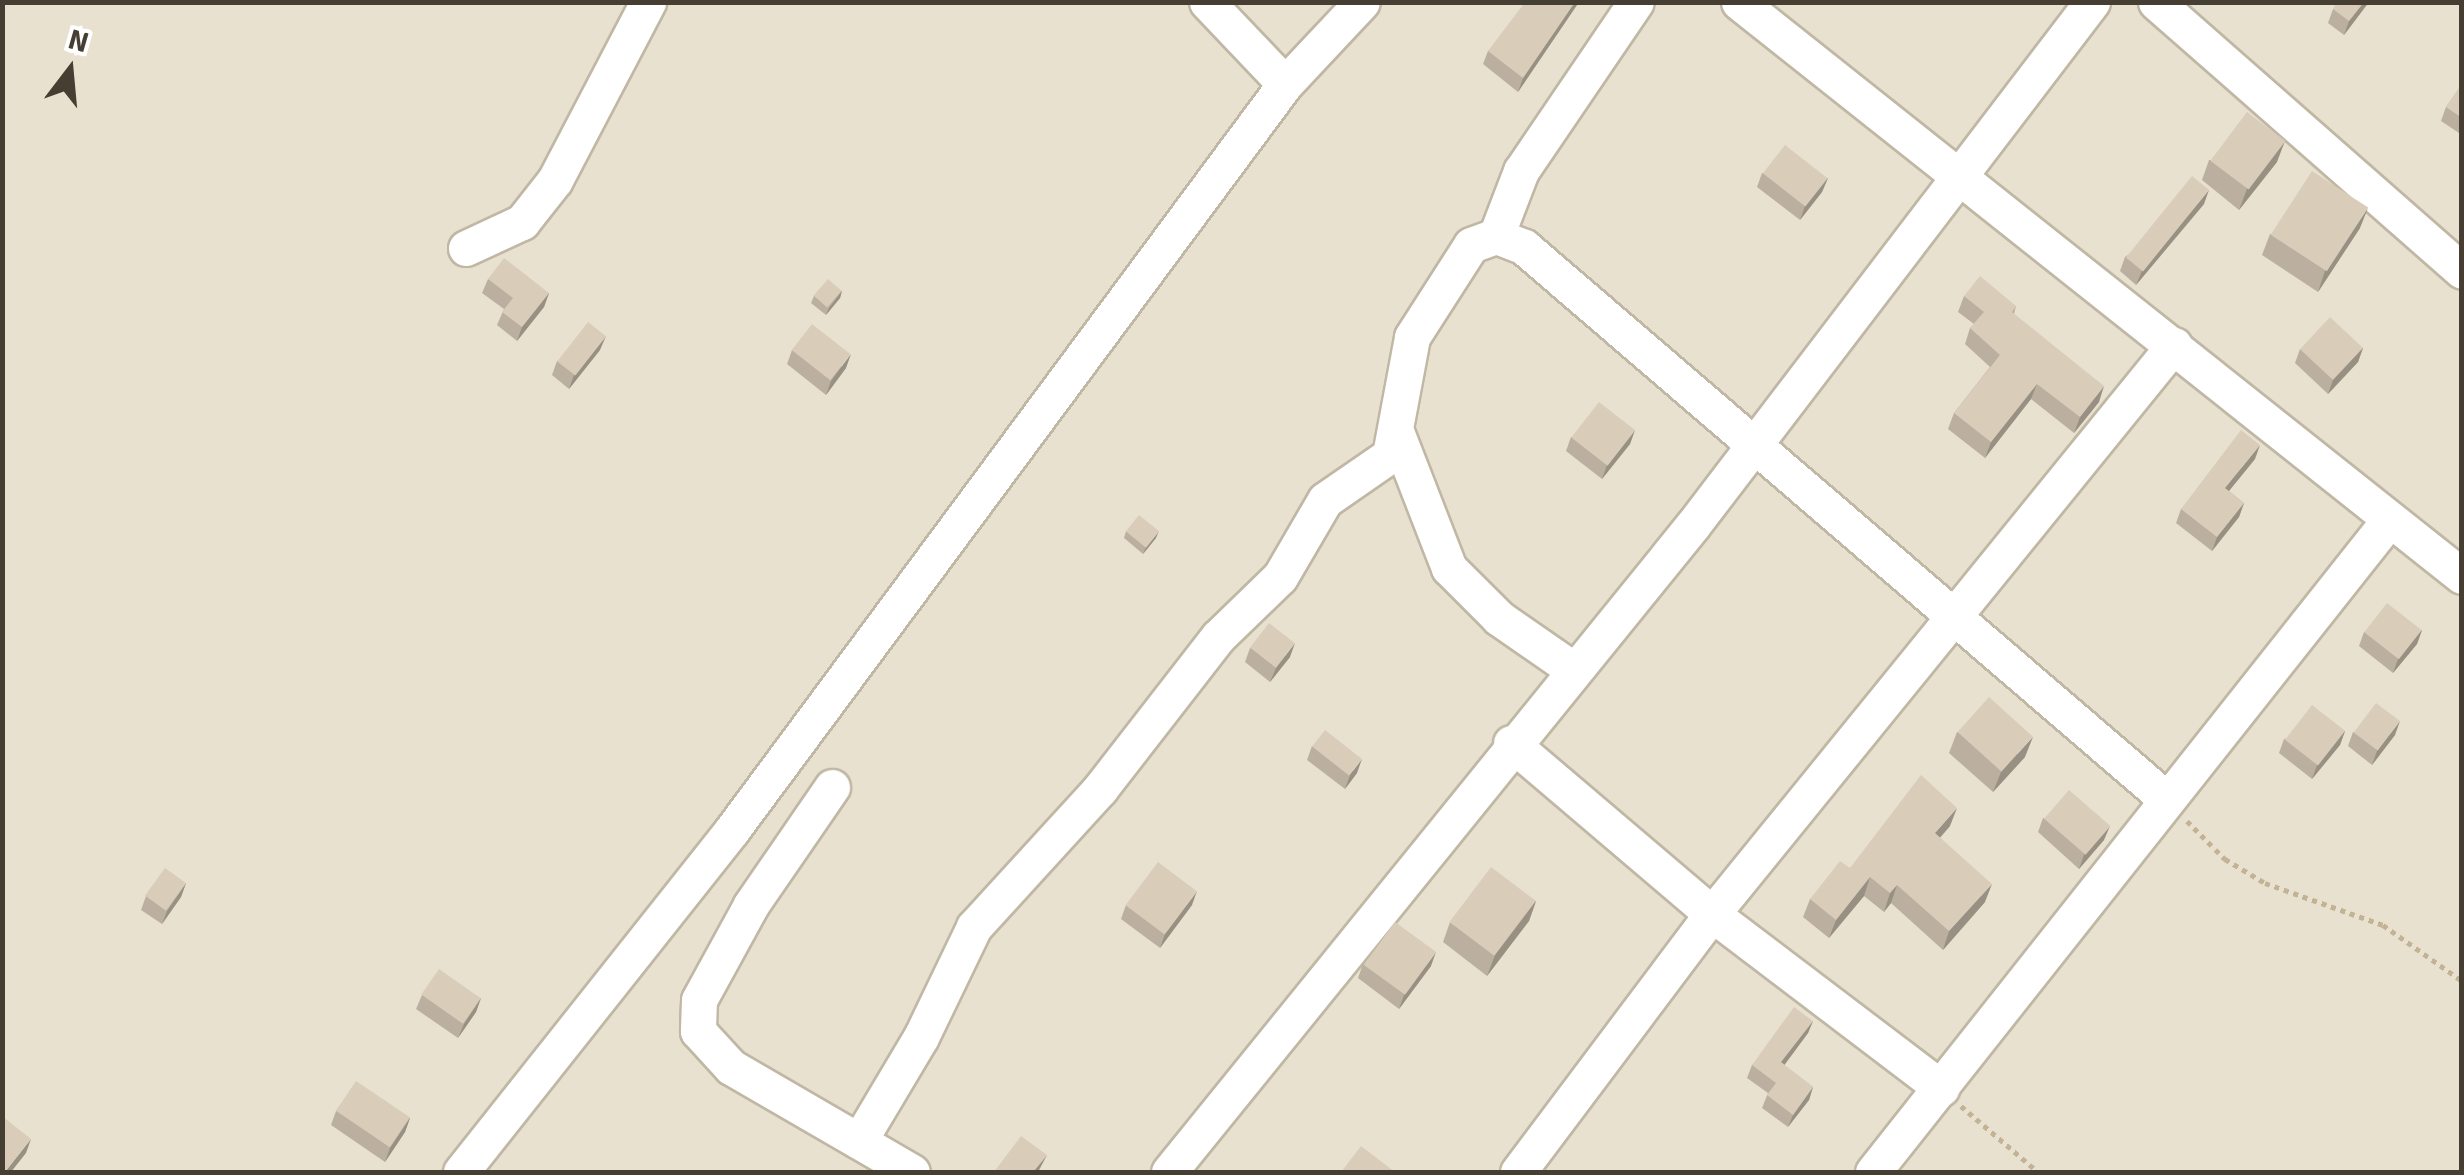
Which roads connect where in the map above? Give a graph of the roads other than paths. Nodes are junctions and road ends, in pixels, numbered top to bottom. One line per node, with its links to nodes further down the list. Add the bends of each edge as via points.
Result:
1 (648, 2): 11 (street, via 556,180 522,222)
2 (1207, 2): 8 (street)
3 (1362, 2): 8 (street)
4 (1636, 2): 10 (street, via 1521,171)
5 (1739, 2): 9 (street)
6 (2092, 2): 9 (street)
7 (2156, 2): 12 (street)
8 (1285, 84): 26 (street, via 732,830)
9 (1960, 178): 13 (street); 15 (street)
10 (1496, 236): 14 (street, via 1471,245 1412,337); 15 (street, via 1524,247)
11 (466, 248)
12 (2462, 271)
13 (2174, 346): 16 (street); 18 (street)
14 (1397, 434): 19 (street, via 1449,568 1499,618); 25 (street, via 1376,469 1325,500 1280,576 1218,637 1100,789 974,926 921,1038)
15 (1754, 443): 18 (street); 19 (street)
16 (2389, 520): 17 (street); 22 (street)
17 (2462, 576)
18 (1952, 614): 22 (street); 23 (street)
19 (1574, 670): 20 (street)
20 (1510, 743): 23 (street); 28 (street)
21 (832, 787): 25 (street, via 742,920 698,1000 698,1031 732,1067)
22 (2165, 798): 24 (street)
23 (1712, 914): 24 (street); 29 (street)
24 (1941, 1088): 30 (street)
25 (859, 1141): 27 (street)
26 (461, 1172)
27 (912, 1172)
28 (1169, 1172)
29 (1518, 1172)
30 (1873, 1172)

